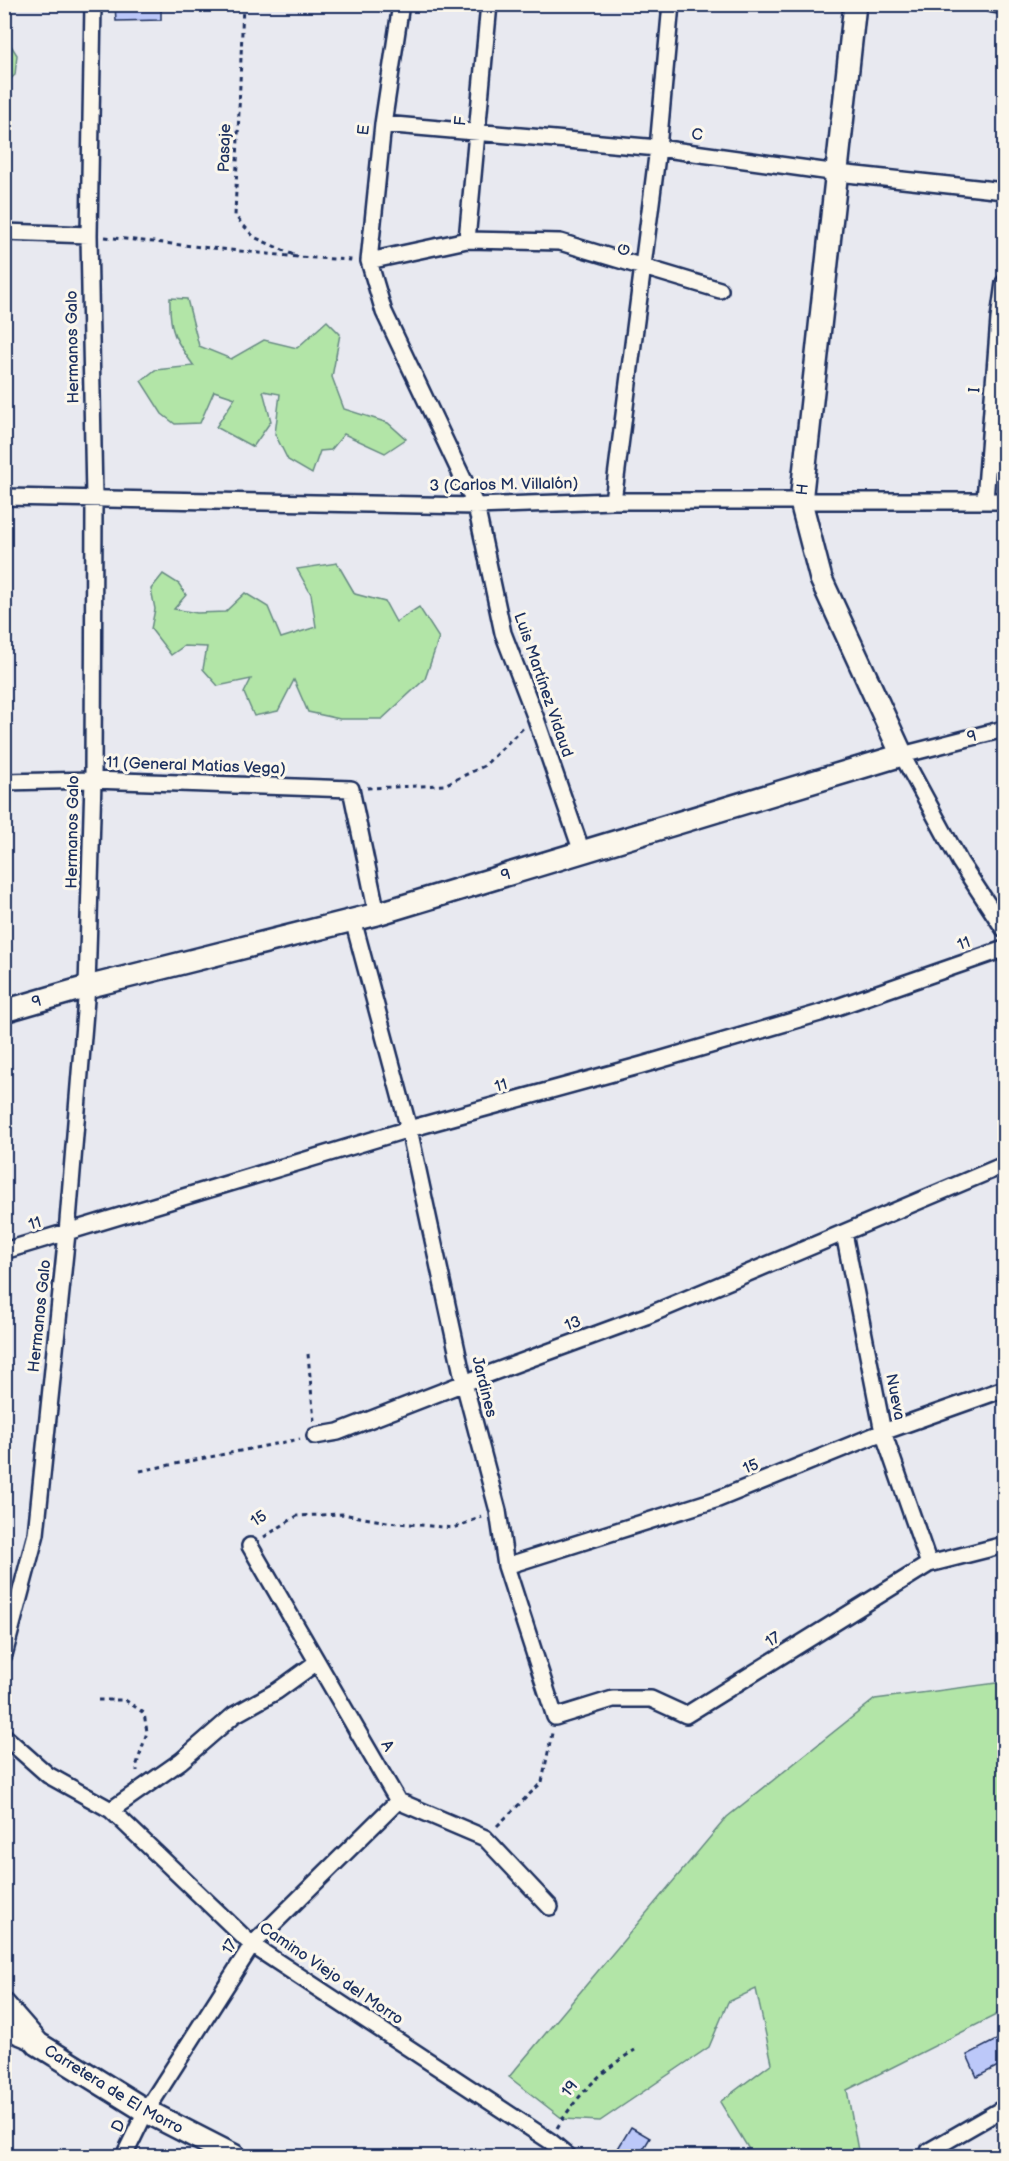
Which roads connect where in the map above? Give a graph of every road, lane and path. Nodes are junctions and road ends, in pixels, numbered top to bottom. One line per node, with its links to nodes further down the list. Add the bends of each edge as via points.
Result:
1 (93, 4): 15 (street, Hermanos Galo)
2 (243, 4): 17 (path, Pasaje, via 236,216 254,237)
3 (401, 4): 9 (street, E)
4 (489, 4): 10 (street, F)
5 (671, 4): 11 (street, G)
6 (855, 4): 12 (street, H)
7 (992, 4): 8 (street)
8 (1005, 6)
9 (383, 124): 10 (street, C); 18 (street, E)
10 (478, 133): 11 (street, C); 16 (street, F)
11 (658, 148): 12 (street, C); 19 (street, G)
12 (838, 173): 13 (street, C); 28 (street, H)
13 (1005, 191)
14 (4, 232): 15 (street)
15 (89, 236): 17 (path); 24 (street, Hermanos Galo)
16 (467, 240): 18 (street); 19 (street, via 560,242)
17 (298, 257): 18 (path)
18 (369, 261): 29 (street, Luis Martínez Vidaud, via 384,312)
19 (641, 266): 21 (street); 26 (street, G)
20 (1005, 283): 22 (street, I)
21 (720, 290)
22 (1002, 319): 25 (street, I)
23 (4, 497): 24 (street, 3 (Carlos M. Villalón))
24 (94, 498): 29 (street, 3 (Carlos M. Villalón)); 33 (street, Hermanos Galo)
25 (985, 500): 27 (street, 3 (Carlos M. Villalón)); 28 (street, 3 (Carlos M. Villalón))
26 (613, 501): 28 (street, 3 (Carlos M. Villalón)); 29 (street, 3 (Carlos M. Villalón))
27 (1005, 501)
28 (801, 502): 32 (street, H, via 821,579)
29 (476, 506): 30 (street, Luis Martínez Vidaud, via 503,633)
30 (535, 716): 35 (path, via 484,766 444,785); 36 (street, Luis Martínez Vidaud)
31 (1005, 729): 32 (street, 9)
32 (902, 755): 36 (street, 9); 39 (street, H, via 960,862)
33 (93, 780): 34 (street, 11 (General Matias Vega)); 35 (street, 11 (General Matias Vega)); 41 (street, Hermanos Galo)
34 (4, 782)
35 (351, 789): 37 (street)
36 (582, 852): 37 (street, 9)
37 (377, 914): 38 (street, 9)
38 (353, 920): 41 (street, 9); 43 (street, Jardines)
39 (1005, 929)
40 (1005, 949): 43 (street, 11, via 820,1013)
41 (87, 987): 42 (street, 9); 45 (street, Hermanos Galo)
42 (4, 1011)
43 (409, 1130): 45 (street, 11); 49 (street, Jardines)
44 (1005, 1165): 46 (street, 13)
45 (67, 1233): 47 (street, 11); 59 (street, Hermanos Galo, via 36,1534)
46 (844, 1233): 49 (street, 13, via 646,1316); 51 (street, Nueva)
47 (4, 1251)
48 (308, 1354): 52 (path)
49 (464, 1383): 52 (street, 13, via 338,1432); 54 (street, Jardines)
50 (1005, 1389): 51 (street, 15)
51 (883, 1432): 57 (street, Nueva); 58 (street, 15, via 718,1499)
52 (315, 1436): 53 (path)
53 (140, 1472)
54 (498, 1511): 56 (path, 15, via 453,1528 342,1514 297,1516); 58 (street, Jardines)
55 (1005, 1545): 57 (street, 17)
56 (250, 1546): 60 (street, A)
57 (929, 1564): 62 (street, 17, via 686,1715 651,1699 613,1699)
58 (506, 1566): 62 (street, Jardines)
59 (4, 1655)
60 (317, 1662): 65 (street, A); 66 (street, via 234,1715 181,1761)
61 (98, 1700): 64 (path, via 125,1701 144,1713 147,1732)
62 (555, 1716): 67 (path, via 542,1782)
63 (4, 1736): 66 (street, Camino Viejo del Morro, via 48,1775)
64 (137, 1773)
65 (398, 1801): 67 (street); 69 (street, 17)
66 (111, 1810): 69 (street, Camino Viejo del Morro)
67 (485, 1838): 68 (street)
68 (550, 1907)
69 (252, 1945): 75 (street, 17); 76 (street, Camino Viejo del Morro)
70 (4, 2005): 72 (main road, Carretera de El Morro)
71 (4, 2030): 72 (street)
72 (38, 2044): 75 (main road, Carretera de El Morro)
73 (636, 2050): 76 (path, 19, via 616,2061 583,2090)
74 (1005, 2108): 77 (street)
75 (146, 2111): 78 (street, D); 79 (main road, Carretera de El Morro)
76 (550, 2140): 80 (street, Camino Viejo del Morro)
77 (929, 2151)
78 (124, 2157)
79 (234, 2157)
80 (568, 2157)

